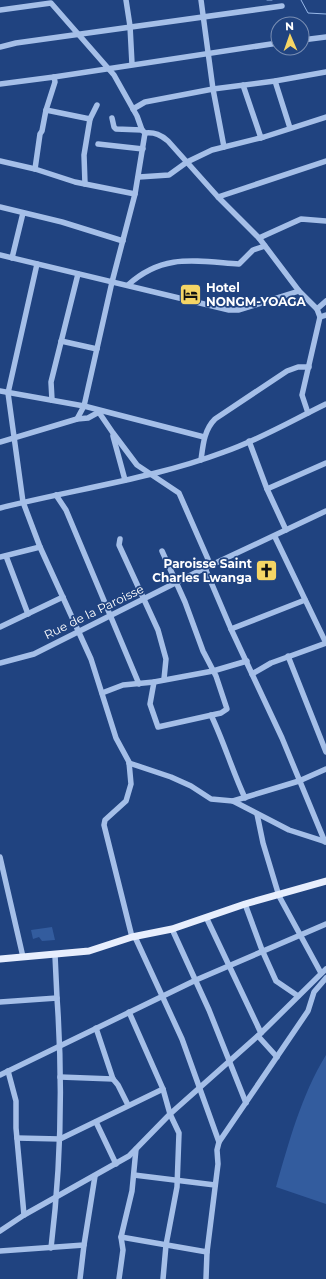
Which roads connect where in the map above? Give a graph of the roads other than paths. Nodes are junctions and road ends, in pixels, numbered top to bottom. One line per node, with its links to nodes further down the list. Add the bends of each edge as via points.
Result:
1 (126, 0): 6 (street)
2 (201, 0): 5 (street)
3 (282, 6): 5 (street)
4 (0, 10): 7 (street, via 51,3)
5 (203, 16): 6 (street); 12 (street)
6 (130, 26): 7 (street); 13 (street)
7 (79, 34): 11 (street); 14 (street)
8 (326, 36): 9 (street)
9 (310, 39)
10 (270, 44): 12 (street)
11 (0, 47)
12 (208, 53): 13 (street); 20 (street)
13 (132, 64): 14 (street)
14 (109, 68): 16 (street); 22 (street)
15 (326, 72): 17 (street)
16 (54, 77): 18 (street); 23 (street)
17 (275, 81): 19 (street); 27 (street)
18 (0, 84)
19 (243, 85): 20 (street); 29 (street)
20 (213, 89): 22 (street, via 145,102); 31 (street)
21 (96, 105): 26 (street)
22 (133, 108): 28 (street)
23 (46, 110): 26 (street); 36 (street)
24 (326, 117): 27 (street)
25 (112, 118): 28 (street, via 116,129)
26 (90, 119): 38 (street, via 84,155)
27 (290, 128): 29 (street)
28 (144, 132): 32 (street); 35 (street, via 162,136)
29 (261, 138): 31 (street)
30 (98, 144): 32 (street)
31 (224, 147): 35 (street)
32 (143, 150): 37 (street)
33 (0, 161): 36 (street)
34 (326, 161): 40 (street)
35 (188, 162): 37 (street, via 170,175); 40 (street)
36 (34, 169): 38 (street)
37 (139, 177): 39 (street)
38 (85, 184): 39 (street)
39 (135, 194): 45 (street)
40 (218, 196): 44 (street)
41 (0, 207): 42 (street)
42 (23, 213): 45 (street); 48 (street)
43 (326, 221): 44 (street, via 301,218)
44 (259, 238): 46 (street)
45 (123, 241): 51 (street)
46 (265, 246): 52 (street, via 253,250 239,264 181,260 144,272); 53 (street)
47 (0, 255): 48 (street)
48 (12, 258): 49 (street)
49 (37, 264): 50 (street); 61 (street)
50 (78, 274): 51 (street); 57 (street)
51 (112, 282): 52 (street); 58 (street)
52 (128, 286): 53 (street, via 233,310)
53 (299, 291): 55 (street)
54 (326, 301): 55 (street)
55 (317, 309): 56 (street)
56 (323, 316): 59 (street)
57 (61, 341): 58 (street); 62 (street, via 51,382)
58 (97, 349): 64 (street)
59 (309, 367): 66 (street, via 302,398); 69 (street, via 287,371 241,400 211,423)
60 (0, 391): 61 (street)
61 (8, 393): 62 (street); 70 (street)
62 (52, 400): 64 (street)
63 (326, 404): 66 (street)
64 (84, 406): 65 (street); 67 (street)
65 (99, 411): 67 (street, via 88,418); 68 (street); 69 (street)
66 (308, 413): 72 (street)
67 (77, 420): 70 (street)
68 (112, 433): 75 (street, via 137,464); 76 (street)
69 (204, 437): 73 (street)
70 (14, 438): 71 (street); 79 (street)
71 (0, 442)
72 (249, 442): 73 (street); 77 (street)
73 (201, 460): 75 (street)
74 (326, 462): 77 (street)
75 (151, 475): 76 (street); 88 (street, via 174,488 182,498)
76 (125, 480): 78 (street)
77 (267, 489): 82 (street)
78 (56, 495): 79 (street); 95 (street, via 66,510)
79 (23, 502): 80 (street); 85 (street)
80 (0, 508)
81 (326, 512): 82 (street, Rue de la Paroisse)
82 (286, 530): 83 (street, Rue de la Paroisse)
83 (275, 537): 88 (street, Rue de la Paroisse); 93 (street)
84 (120, 539): 92 (street, via 119,545)
85 (40, 547): 87 (street); 91 (street)
86 (162, 551): 90 (street)
87 (3, 556): 94 (street)
88 (211, 566): 89 (street, Rue de la Paroisse)
89 (205, 568): 90 (street, Rue de la Paroisse); 97 (street)
90 (176, 584): 92 (street, Rue de la Paroisse); 103 (street)
91 (63, 597): 94 (street); 98 (street)
92 (143, 600): 95 (street, Rue de la Paroisse); 105 (street, via 158,630 166,659)
93 (305, 600): 97 (street); 99 (street)
94 (28, 614): 96 (street)
95 (109, 616): 98 (street, Rue de la Paroisse); 107 (street)
96 (0, 627)
97 (231, 629): 101 (street)
98 (78, 631): 102 (street, Rue de la Paroisse, via 25,657); 108 (street, via 91,658)
99 (326, 643): 100 (street)
100 (288, 656): 104 (street); 110 (street)
101 (247, 662): 103 (street); 104 (street)
102 (0, 664)
103 (213, 671): 105 (street); 109 (street, via 227,709)
104 (252, 674): 113 (street)
105 (164, 679): 106 (street)
106 (154, 682): 107 (street); 109 (street, via 150,704 158,727)
107 (139, 684): 108 (street, via 123,685)
108 (102, 693): 111 (street, via 116,738)
109 (211, 715): 114 (street)
110 (326, 752)
111 (129, 763): 115 (street, via 180,781 211,799); 126 (street, via 131,784 126,801 105,820 104,826)
112 (326, 769): 113 (street)
113 (299, 781): 114 (street); 117 (street)
114 (245, 798): 115 (street)
115 (233, 802): 116 (street)
116 (257, 814): 117 (street, via 290,830); 120 (street)
117 (325, 842)
118 (0, 858): 129 (street)
119 (326, 881): 120 (main road)
120 (279, 896): 121 (main road); 125 (street)
121 (245, 904): 122 (main road); 127 (street)
122 (207, 919): 124 (main road); 131 (street)
123 (326, 924): 125 (street)
124 (172, 929): 126 (main road); 135 (street)
125 (301, 935): 127 (street); 133 (street)
126 (134, 937): 128 (main road, via 89,951); 136 (street)
127 (262, 950): 131 (street); 137 (street, via 276,980)
128 (55, 955): 129 (main road); 138 (street)
129 (23, 957): 130 (main road)
130 (0, 959)
131 (230, 966): 135 (street); 142 (street)
132 (326, 969): 133 (street)
133 (321, 973): 137 (street)
134 (326, 978): 144 (street, via 314,992 308,1011)
135 (196, 980): 136 (street); 145 (street)
136 (163, 996): 140 (street); 150 (street)
137 (298, 996): 142 (street)
138 (57, 998): 139 (street); 143 (street)
139 (0, 1002)
140 (129, 1012): 141 (street); 151 (street)
141 (96, 1028): 143 (street); 149 (street)
142 (260, 1034): 144 (street); 145 (street)
143 (60, 1045): 146 (street); 148 (street)
144 (277, 1057): 152 (street)
145 (230, 1061): 150 (street); 152 (street)
146 (8, 1071): 147 (street); 156 (street, via 16,1101)
147 (0, 1074)
148 (60, 1077): 149 (street); 157 (street)
149 (113, 1078): 153 (street)
150 (200, 1088): 154 (street); 158 (street)
151 (163, 1089): 153 (street); 154 (street)
152 (246, 1103): 158 (street)
153 (128, 1106): 155 (street)
154 (170, 1114): 159 (street); 163 (street, via 179,1133)
155 (96, 1122): 157 (street); 160 (street)
156 (17, 1138): 157 (street); 166 (street)
157 (60, 1139): 165 (street)
158 (218, 1142): 164 (street)
159 (136, 1149): 160 (street); 161 (street)
160 (116, 1164): 162 (street)
161 (134, 1175): 163 (street); 168 (street)
162 (95, 1176): 165 (street); 169 (street)
163 (177, 1180): 164 (street); 170 (street)
164 (215, 1185): 173 (street)
165 (57, 1197): 166 (street); 171 (street)
166 (24, 1215): 167 (street)
167 (0, 1231)
168 (121, 1238): 170 (street); 175 (street, via 123,1250)
169 (84, 1245): 171 (street); 174 (street)
170 (166, 1245): 173 (street); 176 (street)
171 (51, 1248): 172 (street)
172 (0, 1251)
173 (207, 1252): 177 (street)
174 (80, 1279)
175 (119, 1279)
176 (163, 1279)
177 (206, 1279)

